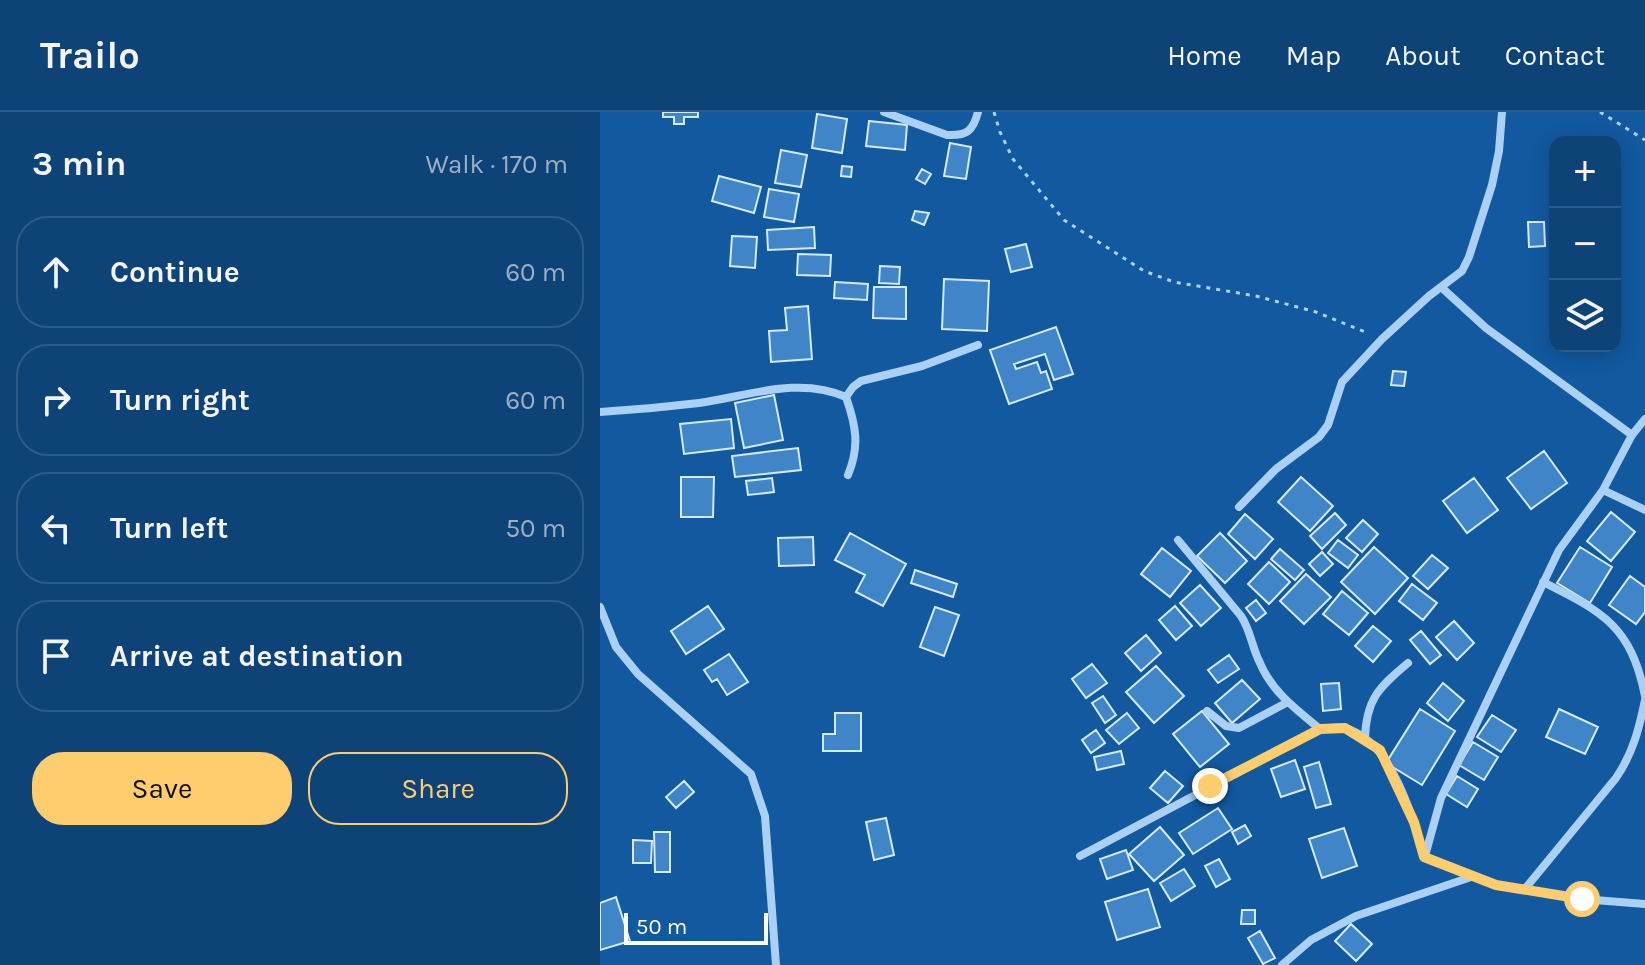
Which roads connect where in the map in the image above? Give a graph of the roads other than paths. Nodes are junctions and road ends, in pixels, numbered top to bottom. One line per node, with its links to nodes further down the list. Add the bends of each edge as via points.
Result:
1 (884, 112): 2 (street, via 947,135 968,133)
2 (978, 112)
3 (1502, 112): 4 (street, via 1492,185 1469,257 1462,271)
4 (1441, 287): 9 (street, via 1486,328); 12 (street, via 1342,382 1319,437 1276,469)
5 (978, 345): 6 (street, via 861,381)
6 (846, 397): 7 (street, via 789,387 701,403); 10 (street, via 857,445)
7 (600, 412)
8 (1645, 419): 9 (street)
9 (1632, 435): 11 (street)
10 (848, 475)
11 (1603, 490): 13 (street); 15 (street, via 1559,550)
12 (1239, 507)
13 (1645, 510)
14 (1178, 540): 19 (street, via 1241,616 1259,662)
15 (1543, 582): 18 (street, via 1596,608 1615,627 1635,660); 24 (street, via 1441,798)
16 (600, 607): 28 (street, via 616,647 638,674 751,774 770,854)
17 (1408, 663): 22 (street, via 1372,699)
18 (1645, 698): 26 (street, via 1628,759)
19 (1288, 702): 20 (street, via 1239,728 1226,726); 21 (street)
20 (1207, 711)
21 (1320, 729): 22 (street, via 1345,728); 23 (street)
22 (1365, 739): 24 (street, via 1380,750 1390,768)
23 (1080, 856)
24 (1424, 857): 25 (street)
25 (1474, 876): 26 (street); 29 (street, via 1356,916 1311,940)
26 (1524, 890): 27 (street)
27 (1645, 904)
28 (776, 965)
29 (1282, 965)

